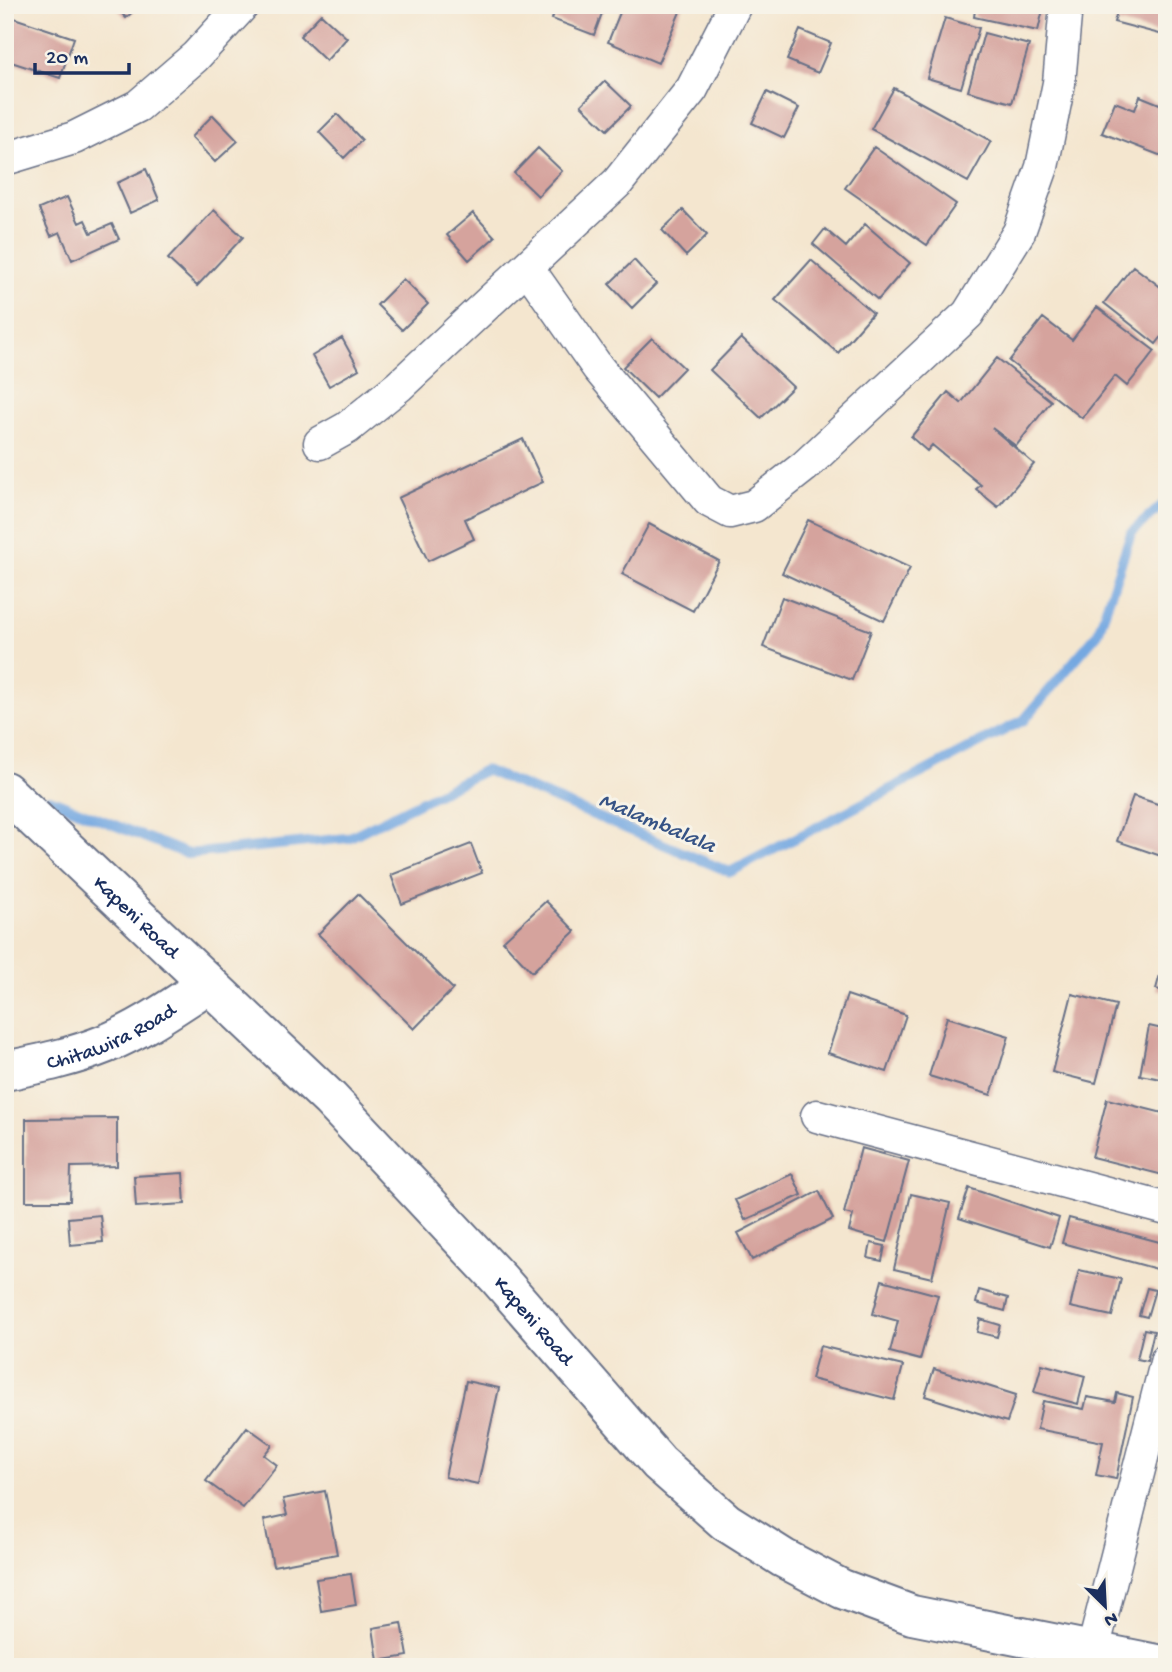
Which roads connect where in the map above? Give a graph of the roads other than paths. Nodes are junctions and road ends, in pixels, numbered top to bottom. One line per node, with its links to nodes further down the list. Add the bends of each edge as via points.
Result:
1 (243, 5): 4 (street, via 195,57 138,106 74,138)
2 (735, 5): 5 (street, via 692,89 618,182)
3 (1066, 5): 5 (street, via 1059,83 1042,167 1012,244 968,314 806,466 754,506 730,512 709,501 598,368)
4 (5, 159)
5 (527, 267): 6 (street, via 398,386 347,428)
6 (320, 443)
7 (18, 803): 8 (main road, Kapeni Road)
8 (208, 984): 9 (main road, Chitawira Road, via 145,1025 105,1044); 13 (main road, Kapeni Road, via 330,1099 499,1279 659,1462 726,1522 842,1590 912,1615)
9 (5, 1071)
10 (817, 1116): 11 (street)
11 (1167, 1209)
12 (1167, 1359): 13 (street)
13 (1093, 1650): 14 (main road, Kapeni Road)
14 (1167, 1666)

